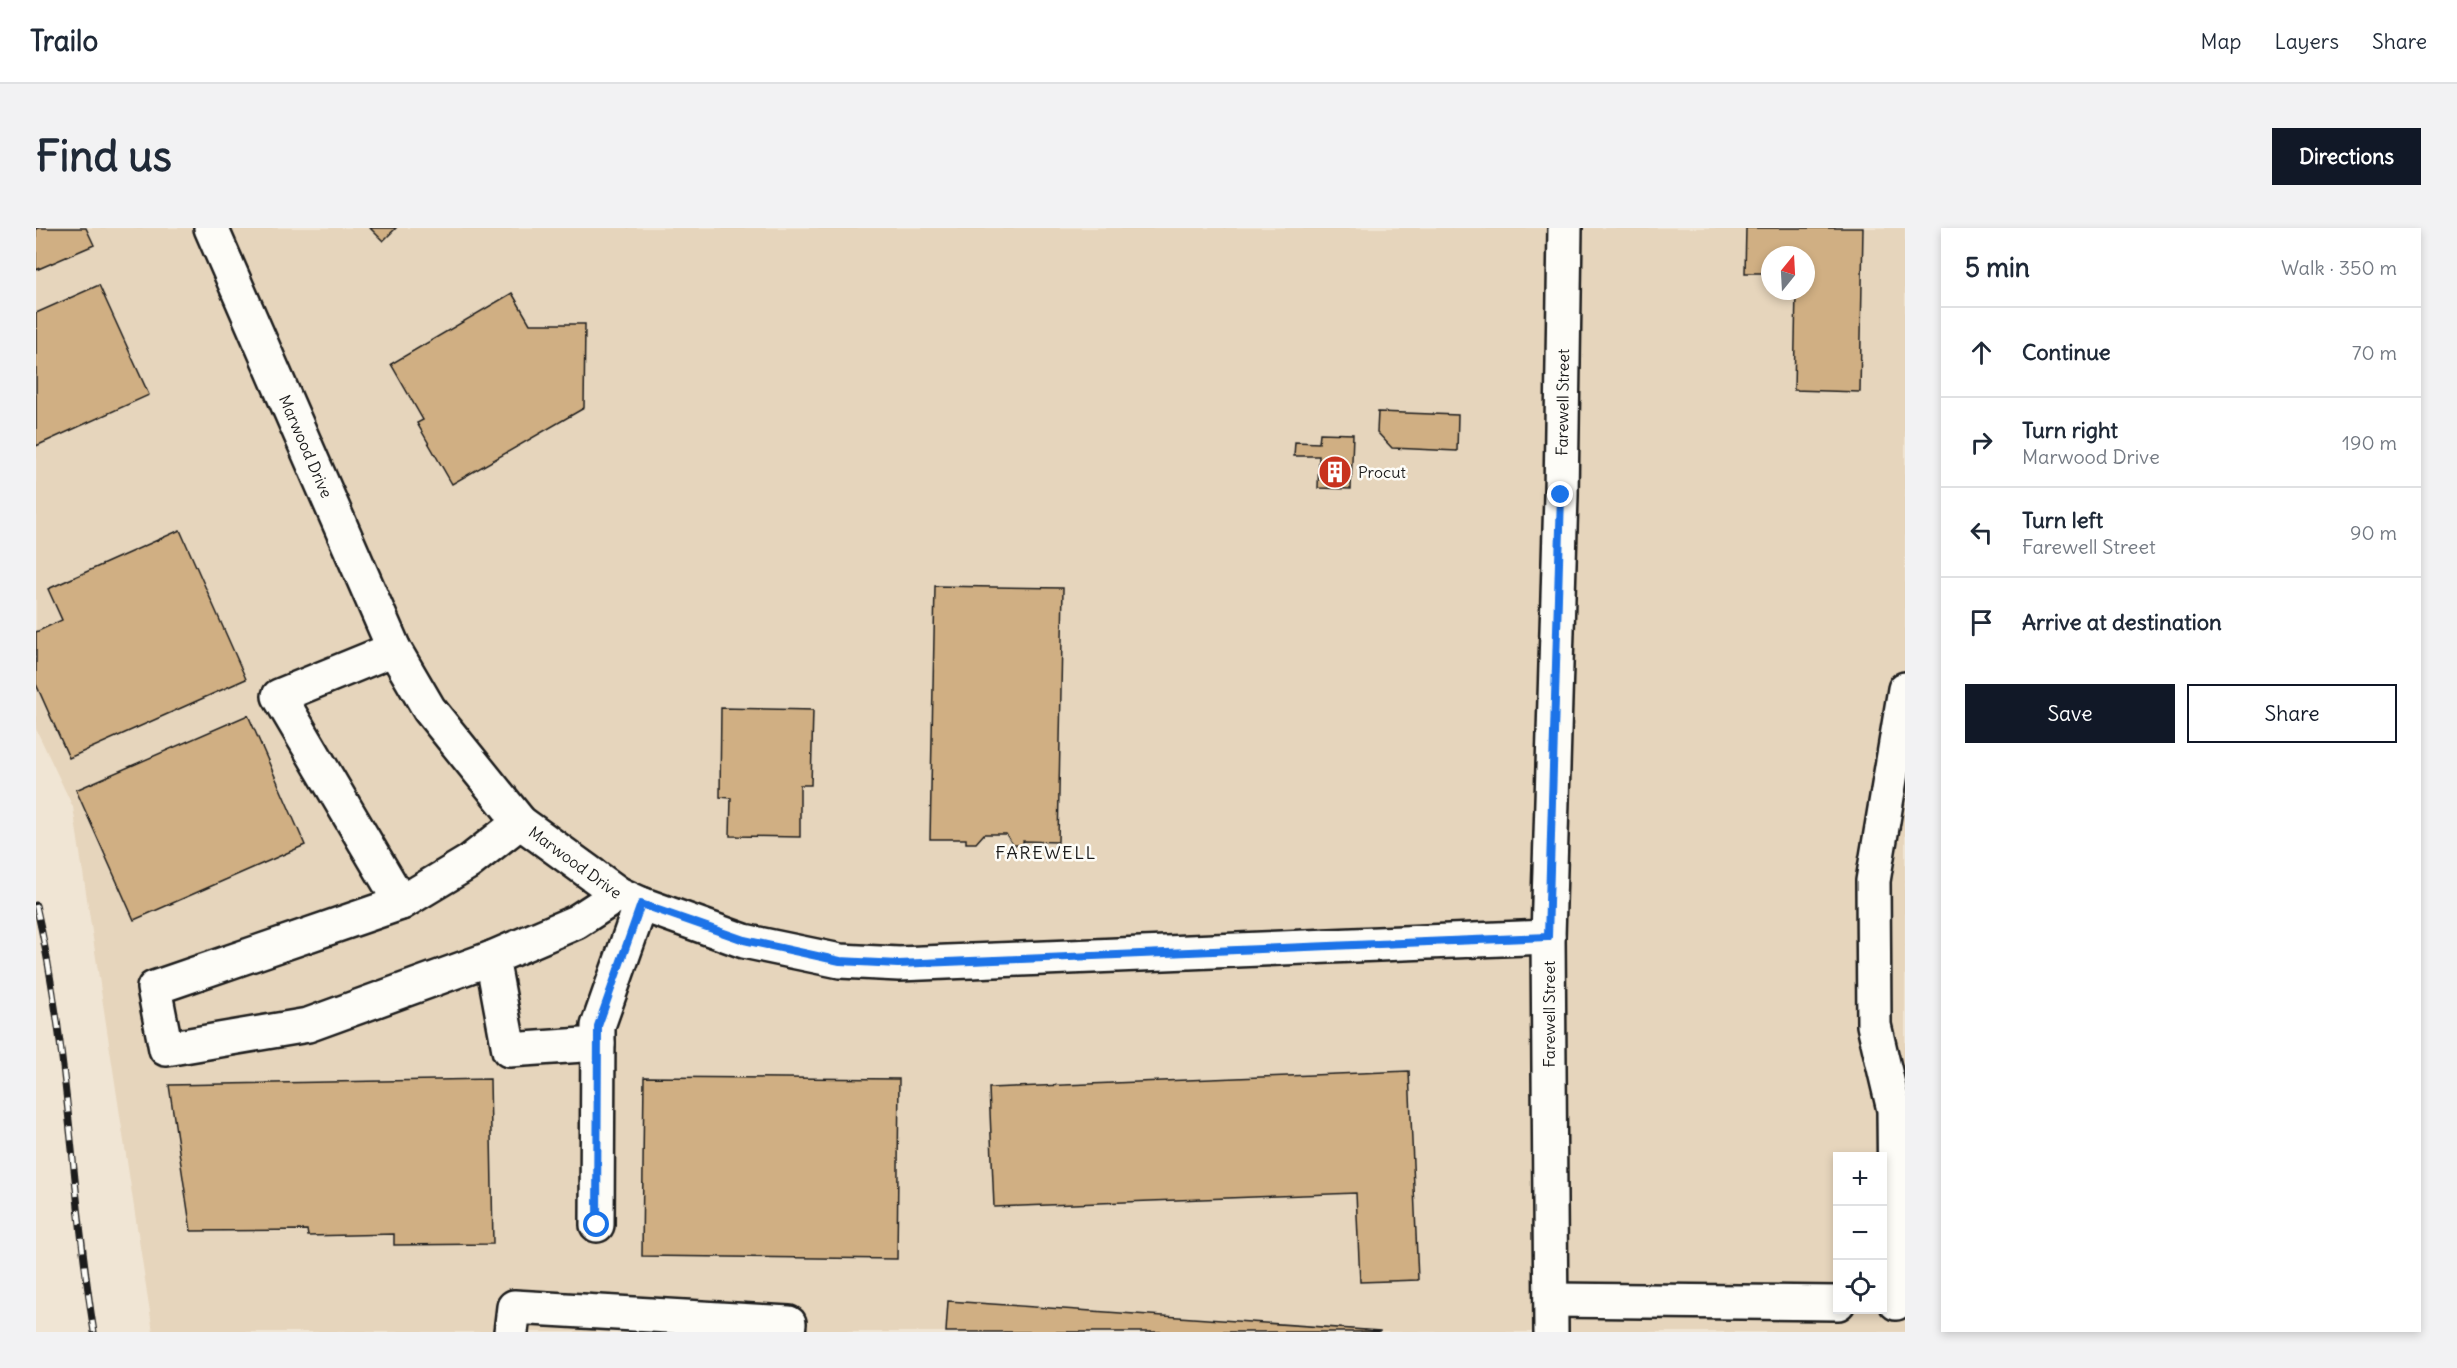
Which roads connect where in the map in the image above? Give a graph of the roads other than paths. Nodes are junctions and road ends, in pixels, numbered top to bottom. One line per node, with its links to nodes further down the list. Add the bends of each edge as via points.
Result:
1 (211, 228): 3 (street, Marwood Drive)
2 (1565, 228): 9 (street, Farewell Street)
3 (394, 649): 6 (street, Marwood Drive, via 429,709); 8 (street, via 279,696)
4 (1905, 689): 5 (street)
5 (1895, 809): 14 (street, via 1873,880 1874,1025 1894,1110)
6 (520, 822): 7 (street, Marwood Drive); 8 (street, via 469,862)
7 (630, 899): 9 (street, Marwood Drive, via 744,940 840,961 898,964); 10 (street); 11 (street, via 598,1026)
8 (401, 903): 10 (street, via 154,988 166,1049 308,1025)
9 (1548, 937): 15 (street, Farewell Street)
10 (492, 958): 11 (street, via 509,1050)
11 (598, 1044): 12 (street)
12 (597, 1225)
13 (1833, 1303): 15 (street)
14 (1895, 1303)
15 (1551, 1316)
16 (511, 1332): 17 (street, via 514,1307 789,1323)
17 (788, 1332)

